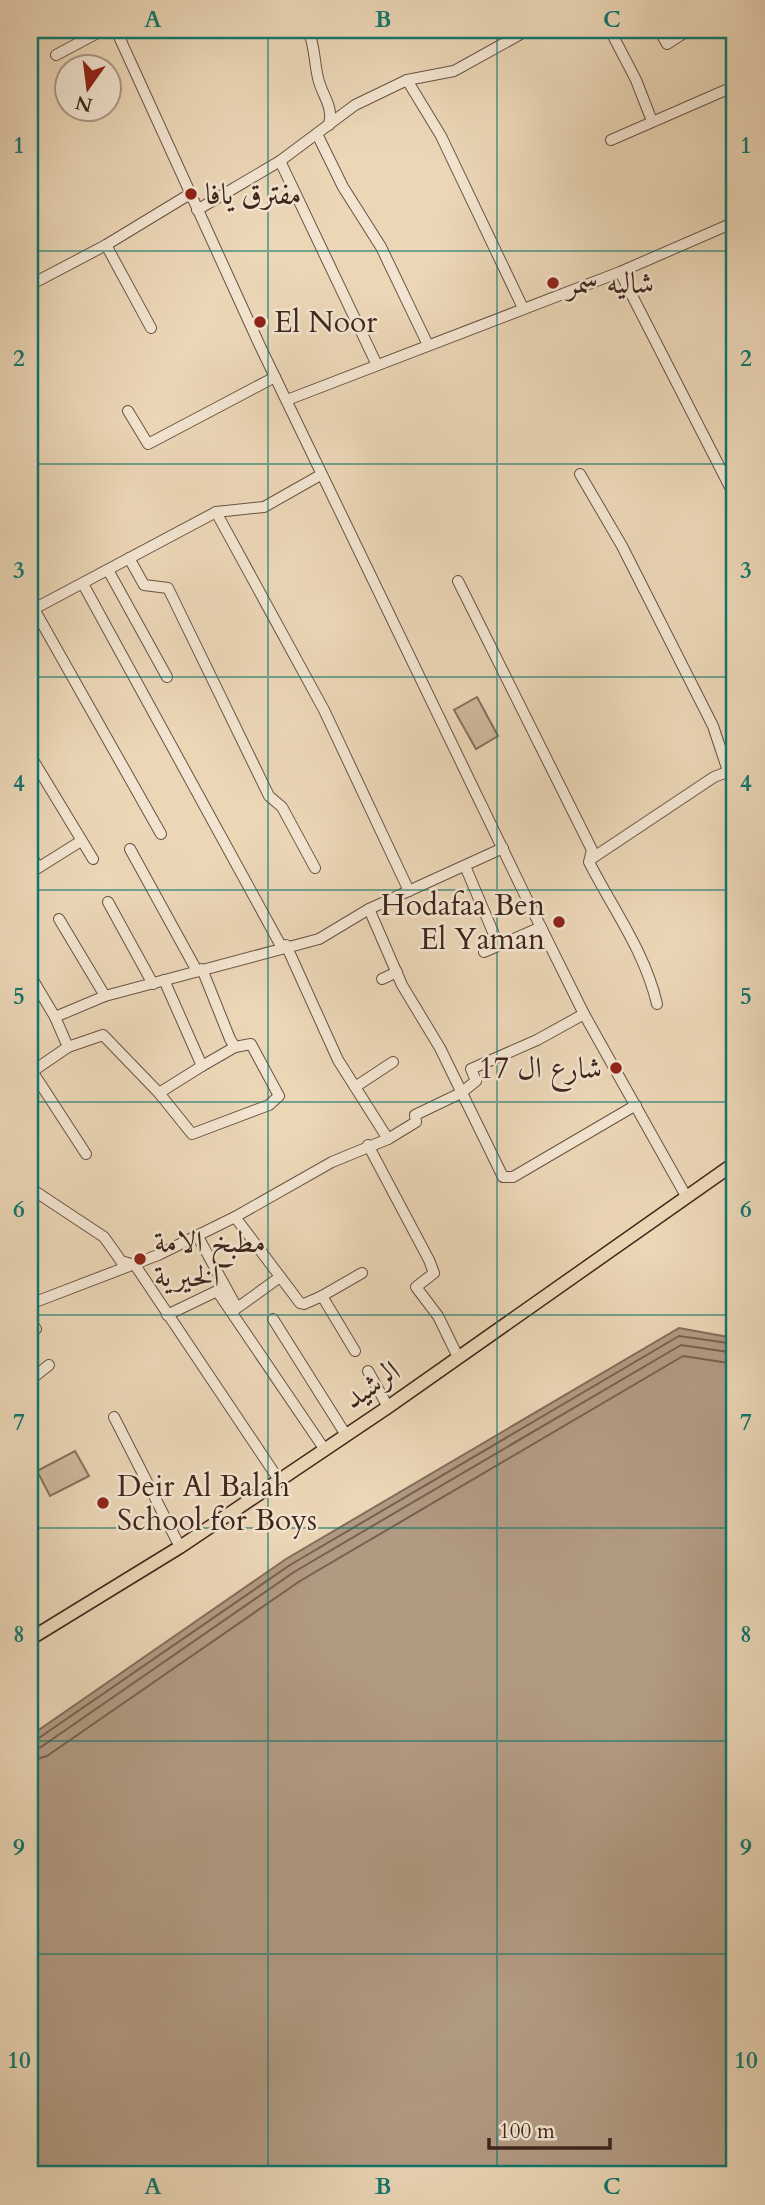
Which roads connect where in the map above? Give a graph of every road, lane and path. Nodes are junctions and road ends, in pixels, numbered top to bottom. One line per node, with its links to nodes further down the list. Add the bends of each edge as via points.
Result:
1 (103, 30): 9 (street)
2 (116, 30): 17 (street)
3 (308, 30): 13 (street, via 315,46 318,80 332,115)
4 (528, 30): 8 (street)
5 (610, 30): 12 (street)
6 (659, 30): 7 (street, via 667,44)
7 (689, 30)
8 (513, 33): 10 (street, via 454,71)
9 (62, 52)
10 (407, 80): 13 (street, via 355,105); 23 (street, via 442,136)
11 (735, 86): 12 (street)
12 (652, 121): 15 (street)
13 (329, 125): 14 (street)
14 (317, 134): 16 (street); 25 (street, via 381,247)
15 (611, 140)
16 (280, 161): 18 (street); 26 (street)
17 (190, 194): 18 (street); 20 (street)
18 (197, 210): 27 (street)
19 (735, 222): 21 (street)
20 (106, 245): 22 (street); 24 (street)
21 (620, 272): 23 (street); 32 (street)
22 (30, 285)
23 (523, 307): 25 (street)
24 (151, 328)
25 (428, 345): 26 (street)
26 (377, 365): 28 (street)
27 (275, 377): 28 (street); 29 (street, via 148,444)
28 (287, 400): 44 (street)
29 (128, 411)
30 (580, 474): 41 (street, via 622,546)
31 (317, 477): 33 (street, via 264,507)
32 (735, 496)
33 (216, 512): 34 (street); 52 (street, via 324,710)
34 (130, 558): 35 (street); 50 (street, via 144,585 168,588 269,796 282,807)
35 (108, 570): 37 (street); 39 (street)
36 (458, 581): 48 (street, via 587,839 592,850)
37 (83, 584): 38 (street); 58 (street)
38 (32, 610): 42 (street)
39 (167, 677)
40 (30, 755): 43 (street)
41 (732, 770): 48 (street, via 714,777)
42 (161, 834)
43 (81, 841): 47 (street); 51 (street)
44 (503, 848): 49 (street); 56 (street)
45 (130, 849): 60 (street)
46 (30, 854): 51 (street)
47 (93, 859)
48 (589, 862): 67 (street, via 635,943)
49 (465, 866): 52 (street); 57 (street)
50 (315, 868)
51 (34, 870)
52 (409, 891): 54 (street)
53 (108, 902): 65 (street)
54 (369, 909): 58 (street, via 319,939); 61 (street)
55 (59, 919): 66 (street)
56 (541, 927): 57 (street); 68 (street)
57 (498, 944): 59 (street)
58 (284, 946): 60 (street); 75 (street)
59 (484, 952)
60 (200, 970): 64 (street); 71 (street)
61 (397, 972): 63 (street); 77 (street)
62 (30, 975): 69 (street)
63 (382, 979)
64 (164, 980): 65 (street); 73 (street)
65 (153, 984): 66 (street)
66 (104, 996): 69 (street)
67 (657, 1004)
68 (584, 1014): 77 (street, via 471,1069 476,1081); 78 (street)
69 (55, 1017): 70 (street)
70 (68, 1046): 74 (street); 76 (street, via 103,1035)
71 (235, 1047): 73 (street); 76 (street, via 251,1044 257,1052 279,1096 270,1105 192,1134)
72 (393, 1062): 75 (street)
73 (202, 1066): 76 (street)
74 (31, 1072): 81 (street)
75 (355, 1087): 79 (street)
76 (159, 1093)
77 (461, 1093): 78 (street, via 503,1177 508,1178); 79 (street, via 415,1115 416,1122)
78 (636, 1105): 84 (street)
79 (388, 1139): 80 (street)
80 (368, 1145): 85 (street); 97 (street, via 434,1273 416,1287 438,1316)
81 (86, 1154)
82 (735, 1163): 84 (main road, الرشيد)
83 (30, 1188): 87 (street, via 104,1237 121,1261)
84 (686, 1196): 97 (main road, الرشيد)
85 (235, 1217): 86 (street); 89 (street)
86 (197, 1235): 87 (street); 89 (street, via 237,1308)
87 (135, 1265): 91 (street); 92 (street)
88 (362, 1273): 90 (street)
89 (280, 1277): 90 (street, via 300,1303)
90 (322, 1296): 96 (street)
91 (30, 1304)
92 (167, 1315): 104 (street, via 217,1291); 105 (street)
93 (273, 1318): 103 (street)
94 (30, 1321): 95 (street, via 36,1329)
95 (30, 1334)
96 (355, 1351)
97 (458, 1357): 101 (main road, الرشيد)
98 (49, 1365): 100 (street)
99 (368, 1371): 101 (street)
100 (30, 1380)
101 (388, 1407): 103 (main road, الرشيد)
102 (114, 1417): 106 (street)
103 (346, 1434): 104 (main road, الرشيد)
104 (325, 1450): 105 (main road, الرشيد)
105 (279, 1480): 106 (main road, الرشيد)
106 (180, 1546): 107 (main road, الرشيد)
107 (30, 1639)

